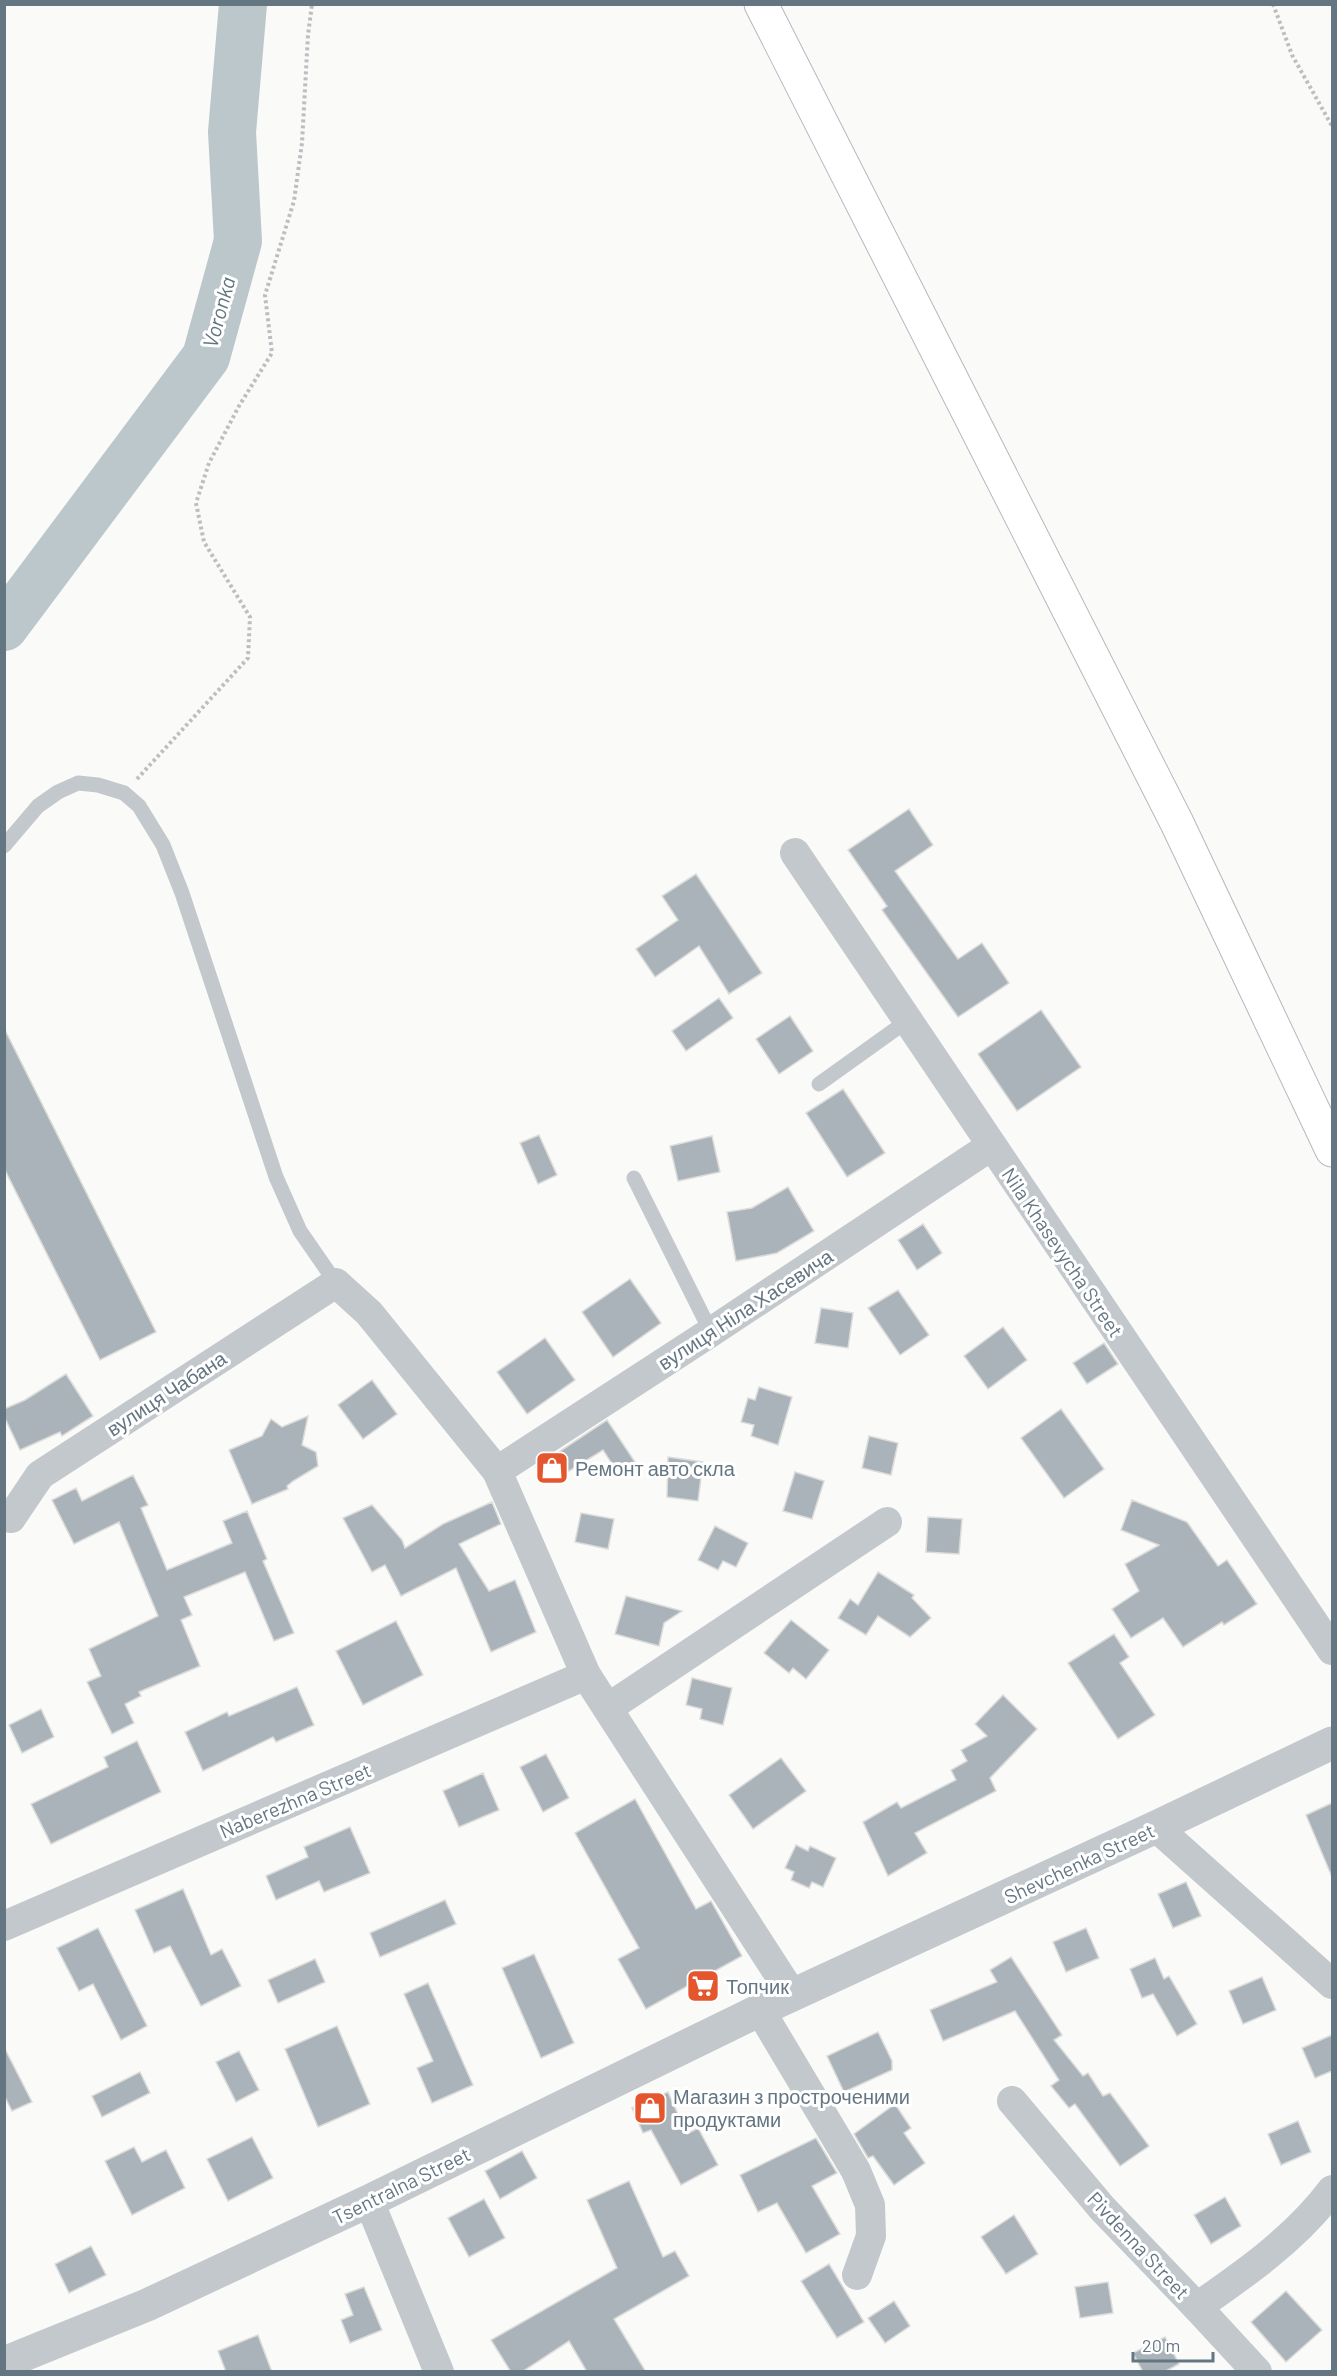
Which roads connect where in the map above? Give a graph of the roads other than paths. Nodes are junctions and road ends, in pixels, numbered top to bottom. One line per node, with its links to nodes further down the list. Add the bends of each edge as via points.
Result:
1 (761, 4): 7 (highway, via 1177,823)
2 (4, 846): 9 (lane, via 38,806 78,783 124,793 140,806 164,845 182,893 276,1177 300,1231)
3 (795, 853): 4 (street, Nila Khasevycha Street)
4 (907, 1021): 5 (lane); 6 (street, Nila Khasevycha Street)
5 (819, 1084)
6 (991, 1146): 10 (street, вулиця Ніла Хасевича); 14 (street, Nila Khasevycha Street)
7 (1332, 1150)
8 (634, 1178): 10 (lane)
9 (336, 1283): 11 (street, via 369,1313); 12 (street, вулиця Чабана, via 40,1475)
10 (711, 1332): 11 (street, вулиця Ніла Хасевича)
11 (497, 1471): 15 (street)
12 (11, 1518)
13 (887, 1522): 16 (street)
14 (1332, 1650)
15 (586, 1675): 16 (street); 19 (street, Naberezhna Street)
16 (608, 1708): 21 (street)
17 (1332, 1743): 18 (street, Shevchenka Street)
18 (1156, 1827): 20 (street); 21 (street, Shevchenka Street)
19 (4, 1926)
20 (1332, 1984)
21 (793, 1996): 22 (street, Tsentralna Street)
22 (760, 2010): 25 (street, Tsentralna Street); 26 (street, via 856,2171 870,2205 871,2236)
23 (1012, 2101): 27 (street, Pivdenna Street, via 1102,2208)
24 (1332, 2190): 27 (street, Pivdenna Street, via 1265,2260)
25 (369, 2201): 28 (street, Tsentralna Street, via 147,2305); 29 (street)
26 (857, 2275)
27 (1197, 2307): 30 (street)
28 (4, 2364)
29 (438, 2372)
30 (1257, 2372)

